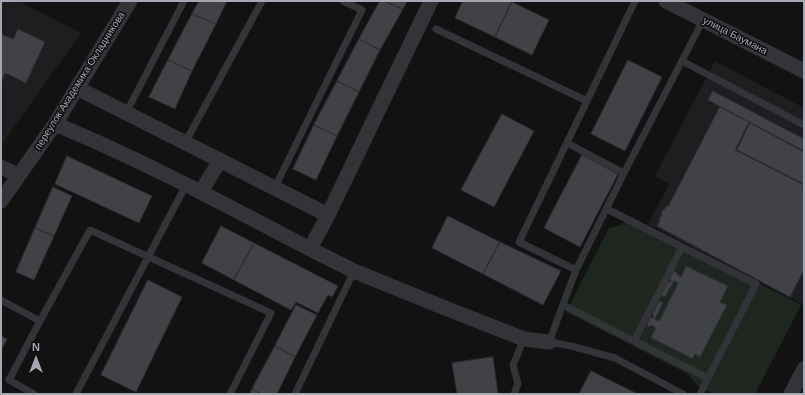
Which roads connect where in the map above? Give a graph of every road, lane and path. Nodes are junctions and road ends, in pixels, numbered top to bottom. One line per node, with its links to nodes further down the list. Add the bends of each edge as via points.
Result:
1 (130, 1): 12 (street, переулок Академика Окладникова)
2 (184, 1): 14 (lane)
3 (262, 1): 17 (lane)
4 (343, 1): 24 (lane, via 362,10)
5 (431, 1): 28 (street)
6 (635, 1): 13 (lane)
7 (666, 1): 8 (street, улица Баумана)
8 (703, 20): 10 (lane); 11 (street, улица Баумана)
9 (436, 30): 13 (lane)
10 (682, 61): 16 (lane); 21 (lane)
11 (804, 71)
12 (77, 88): 14 (street); 15 (street, переулок Академика Окладникова)
13 (587, 101): 18 (lane)
14 (126, 113): 17 (street)
15 (55, 124): 22 (street, переулок Академика Окладникова); 23 (street)
16 (804, 124)
17 (185, 143): 19 (street)
18 (567, 143): 21 (lane); 32 (lane, via 519,242)
19 (220, 160): 24 (street); 25 (street)
20 (1, 167): 22 (street)
21 (624, 173): 27 (lane)
22 (18, 175): 26 (street, переулок Академика Окладникова)
23 (186, 185): 25 (street); 31 (lane)
24 (274, 187): 28 (street)
25 (201, 192): 30 (street)
26 (1, 201)
27 (607, 209): 29 (lane); 32 (lane)
28 (328, 215): 30 (street)
29 (682, 247): 38 (lane); 41 (lane, via 756,284)
30 (310, 249): 33 (street)
31 (148, 258): 36 (lane, via 90,230); 43 (lane); 44 (lane, via 270,313)
32 (576, 270): 35 (lane)
33 (354, 271): 37 (street); 45 (lane)
34 (1, 300): 36 (lane)
35 (563, 305): 38 (lane); 39 (lane)
36 (40, 322): 42 (lane, via 9,380)
37 (524, 339): 39 (street); 46 (lane, via 513,365 518,384)
38 (634, 341): 41 (lane)
39 (549, 342): 47 (lane, via 615,358)
40 (804, 370): 49 (street)
41 (708, 378): 48 (lane)
42 (34, 394)
43 (76, 394)
44 (230, 394)
45 (295, 394)
46 (514, 394)
47 (683, 394)
48 (700, 394)
49 (791, 394)

